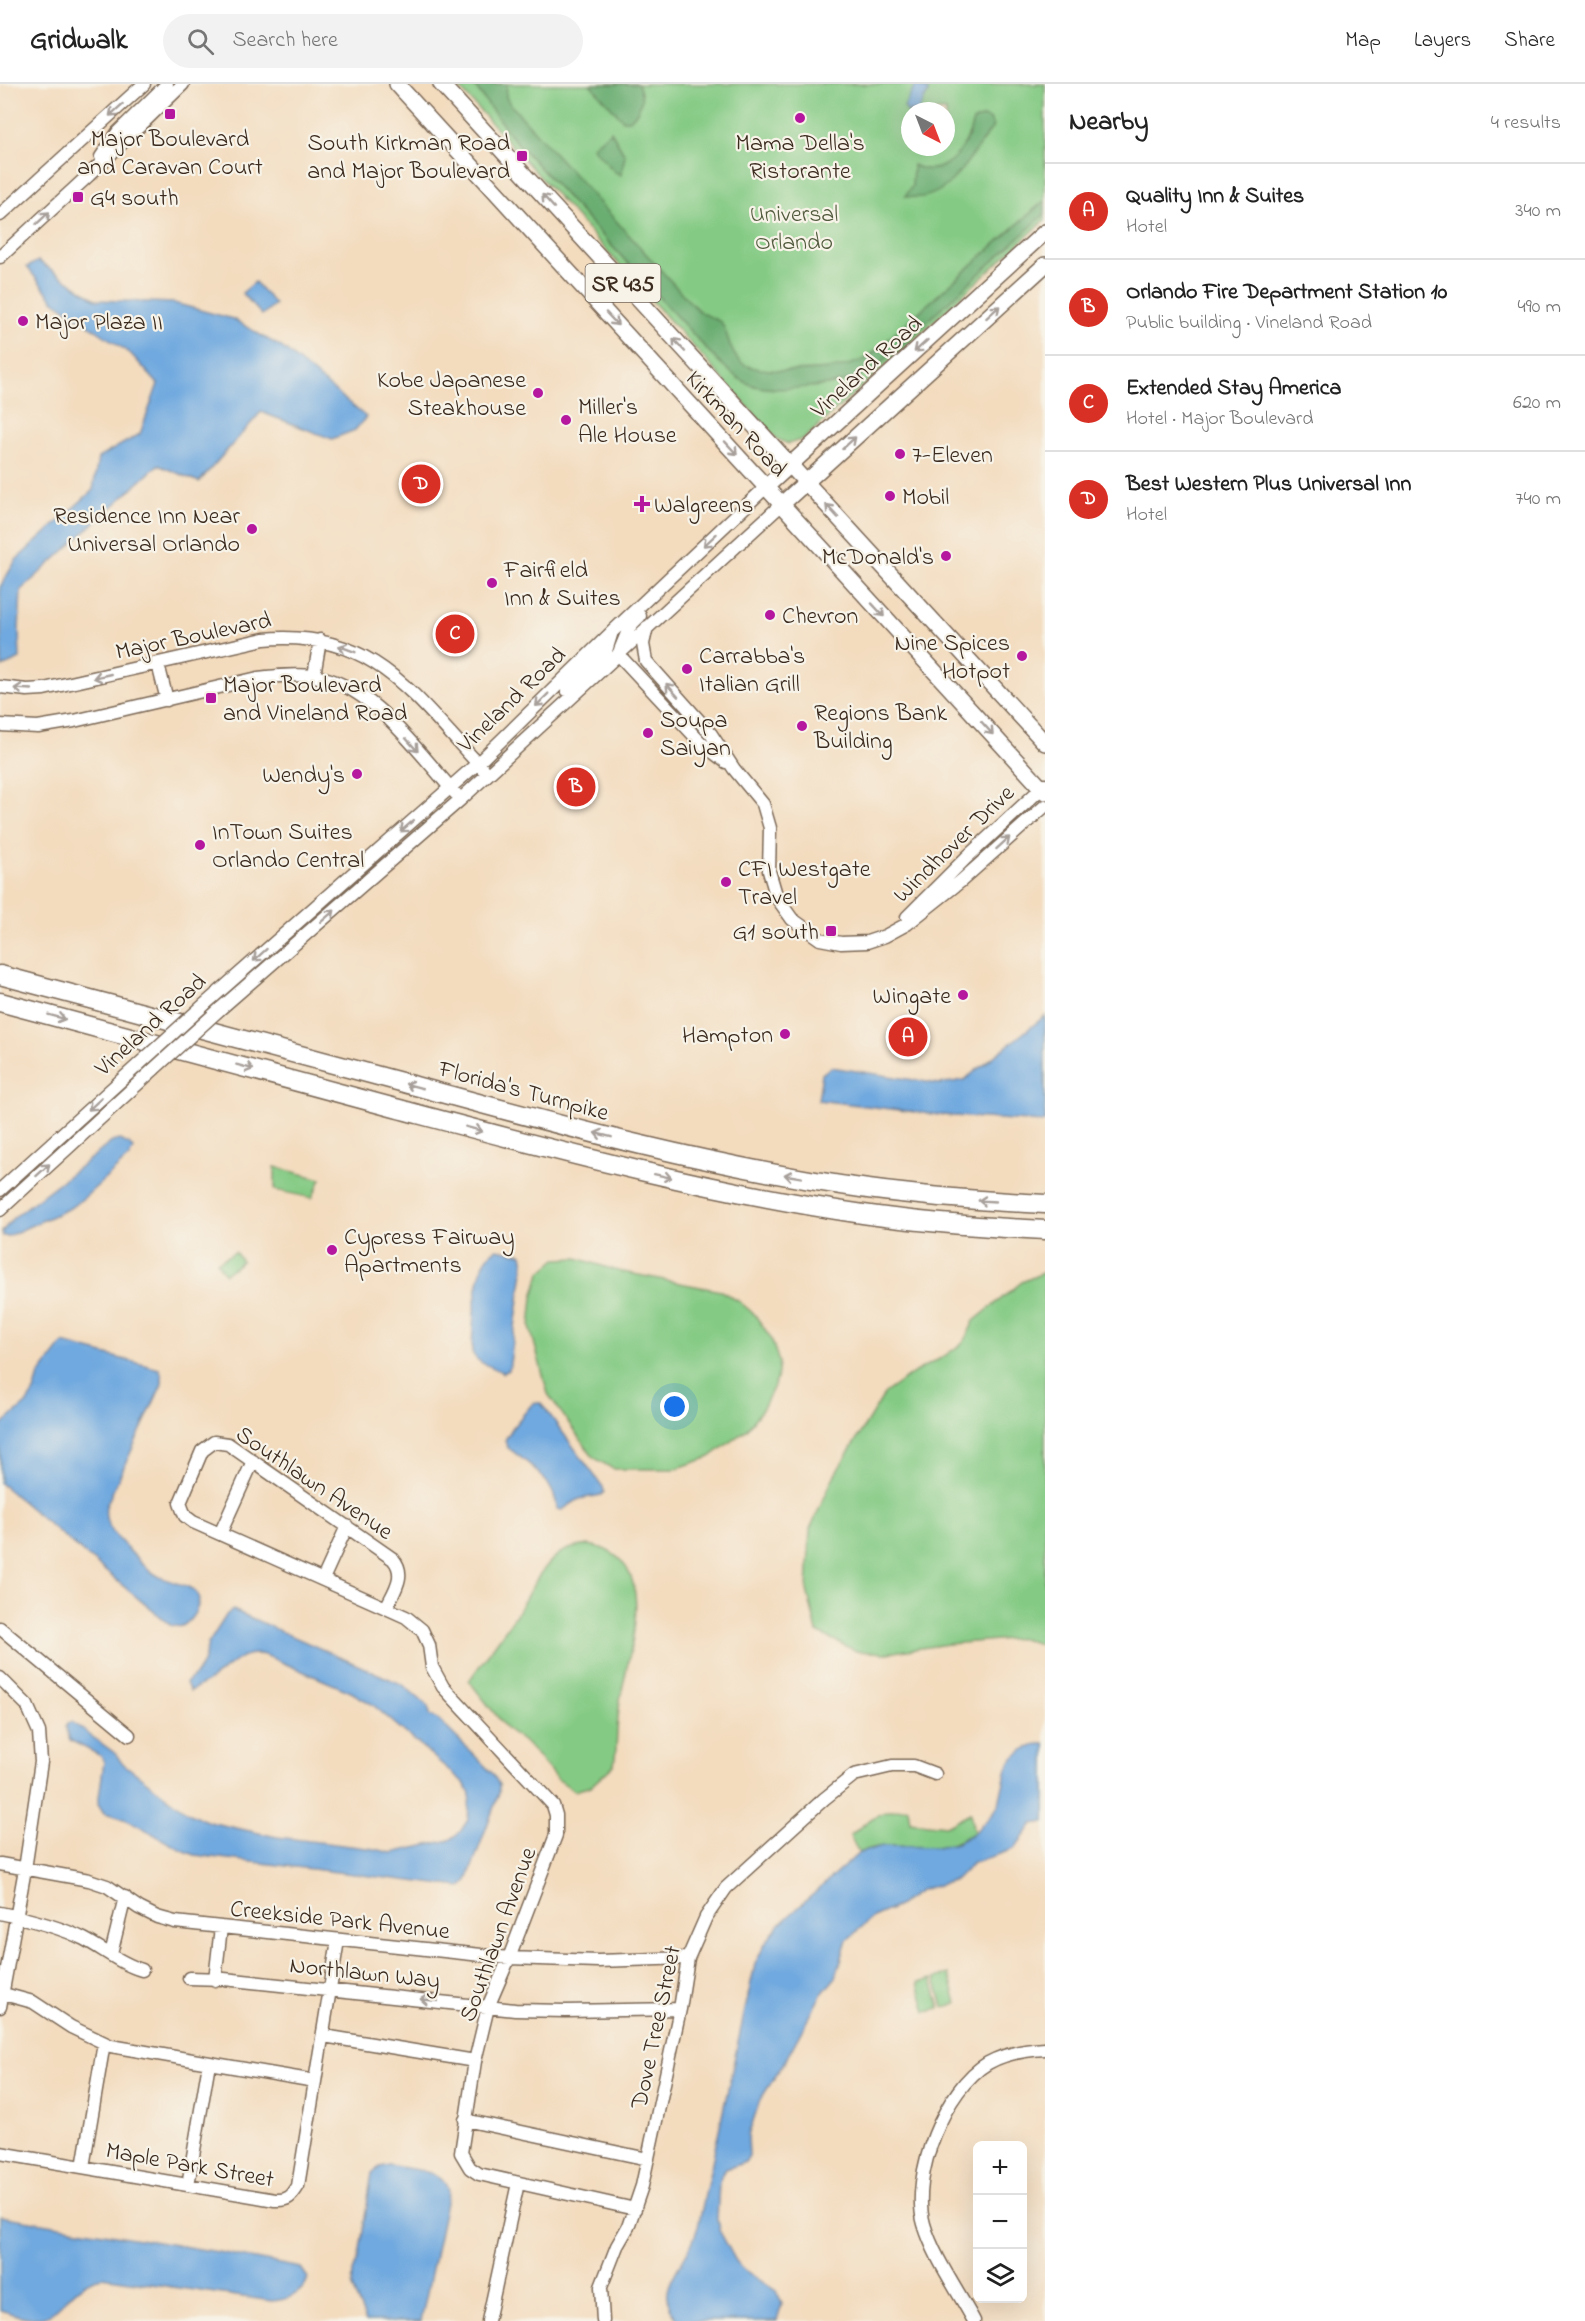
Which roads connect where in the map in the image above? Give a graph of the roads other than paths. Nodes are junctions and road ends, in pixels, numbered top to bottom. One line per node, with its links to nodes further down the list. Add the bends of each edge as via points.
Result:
1 (167, 84): 6 (street, via 118,132)
2 (183, 84): 6 (street)
3 (397, 84): 15 (main road, Kirkman Road / SR 435, one-way to 15)
4 (441, 84): 13 (main road, Kirkman Road / SR 435, one-way to 4)
5 (140, 86): 7 (street, one-way to 7)
6 (89, 175): 9 (street, one-way to 6)
7 (0, 215)
8 (1045, 232): 11 (main road, Vineland Road)
9 (0, 257)
10 (1045, 265): 12 (main road, Vineland Road, one-way to 10)
11 (979, 293): 12 (main road, via 946,334); 13 (main road, Vineland Road, one-way to 13)
12 (946, 354): 14 (main road, Vineland Road, one-way to 12)
13 (790, 465): 14 (main road, Kirkman Road / SR 435); 15 (main road, Vineland Road)
14 (806, 483): 16 (main road, Vineland Road); 30 (main road, Kirkman Road / SR 435, one-way to 14)
15 (766, 488): 16 (main road, Kirkman Road / SR 435); 17 (street, Vineland Road, one-way to 17)
16 (782, 504): 18 (street, Vineland Road); 35 (main road, Kirkman Road / SR 435, one-way to 35)
17 (668, 579): 19 (street, Vineland Road); 21 (street, via 658,598 630,626)
18 (647, 627): 21 (street, Vineland Road); 28 (street, Windhover Drive, one-way to 18, via 646,661)
19 (613, 630): 27 (street, via 605,654 569,688); 31 (street, Vineland Road, one-way to 31)
20 (320, 640): 22 (street, Major Boulevard, via 264,639); 23 (street); 31 (street, Major Boulevard, one-way to 20, via 392,674 347,648)
21 (618, 654): 27 (street, Vineland Road); 29 (street, Windhover Drive)
22 (158, 664): 24 (street, Major Boulevard, one-way to 24, via 44,689); 25 (street)
23 (314, 676): 25 (street, via 258,678); 34 (street, one-way to 34, via 338,683 382,712)
24 (0, 687)
25 (167, 700): 26 (street, via 74,722 38,727)
26 (0, 724)
27 (540, 727): 33 (street, Vineland Road)
28 (711, 734): 29 (street); 32 (street, Windhover Drive)
29 (701, 743): 32 (street, Windhover Drive)
30 (1045, 743)
31 (478, 764): 33 (street, Major Boulevard); 34 (street, Vineland Road)
32 (734, 769): 40 (street, Windhover Drive, via 765,807 770,828 771,880 777,898 792,919 813,935 841,943 867,942)
33 (488, 774): 36 (street, Vineland Road)
34 (451, 788): 36 (street); 43 (street, Vineland Road, one-way to 43, bridge)
35 (1044, 788): 38 (street, Windhover Drive)
36 (461, 799): 45 (street, Vineland Road, one-way to 36, bridge, via 220,1009)
37 (1045, 806): 39 (street, Windhover Drive, one-way to 37)
38 (953, 871): 39 (street); 40 (street, Windhover Drive)
39 (962, 881): 40 (street, Windhover Drive)
40 (892, 932)
41 (0, 975): 44 (highway, Florida's Turnpike, one-way to 41, via 867,1189 658,1149)
42 (0, 1002): 46 (highway, Florida's Turnpike, one-way to 46, via 664,1176 864,1214)
43 (0, 1190)
44 (1045, 1204)
45 (0, 1210)
46 (1045, 1230)
47 (254, 1461): 48 (street, Southlawn Avenue); 49 (street); 49 (street, Southlawn Avenue, via 222,1442 207,1445 202,1451 180,1503 193,1522)
48 (347, 1526): 50 (street); 51 (street, Southlawn Avenue, via 399,1566 399,1581)
49 (220, 1534): 50 (street, Southlawn Avenue)
50 (322, 1579): 51 (street, Southlawn Avenue)
51 (386, 1608): 64 (street, Southlawn Avenue, via 422,1630 432,1667 443,1687 547,1797 556,1815 556,1835)
52 (0, 1628): 54 (street)
53 (0, 1678): 57 (street, via 27,1705 39,1732 40,1762)
54 (129, 1734)
55 (935, 1774): 65 (street, Dove Tree Street, via 914,1766 892,1766 854,1775 726,1888 706,1917)
56 (0, 1864): 57 (street, Creekside Park Avenue)
57 (25, 1869): 58 (street, Creekside Park Avenue, via 89,1880); 60 (street)
58 (125, 1897): 61 (street, Creekside Park Avenue, via 157,1917); 63 (street)
59 (0, 1913): 60 (street)
60 (16, 1916): 63 (street, via 60,1928); 70 (street)
61 (221, 1928): 62 (street, Creekside Park Avenue); 68 (street)
62 (338, 1940): 64 (street, Creekside Park Avenue); 69 (street, Maple Park Street)
63 (111, 1954): 66 (street)
64 (509, 1958): 65 (street, Creekside Park Avenue); 71 (street, Southlawn Avenue)
65 (688, 1958): 72 (street, Dove Tree Street)
66 (141, 1970)
67 (189, 1978): 68 (street, Northlawn Way)
68 (215, 1980): 69 (street, Northlawn Way)
69 (331, 1990): 71 (street, Northlawn Way, one-way to 69); 73 (street, Maple Park Street)
70 (1, 1998): 74 (street, via 33,2002)
71 (488, 2007): 72 (street, Northlawn Way, via 566,2011); 76 (street, Southlawn Avenue)
72 (680, 2009): 81 (street, Dove Tree Street)
73 (324, 2036): 76 (street); 78 (street, Maple Park Street)
74 (104, 2043): 77 (street); 82 (street)
75 (1045, 2049): 88 (street, via 1022,2050 988,2063 963,2084 947,2109 921,2177 924,2224)
76 (475, 2061): 79 (street, Southlawn Avenue)
77 (209, 2063): 78 (street); 84 (street)
78 (315, 2081): 84 (street, Maple Park Street, via 298,2186 293,2196 283,2201)
79 (465, 2120): 81 (street); 83 (street, Southlawn Avenue, via 461,2152 470,2168 479,2174)
80 (0, 2153): 82 (street, Maple Park Street)
81 (648, 2159): 85 (street, Dove Tree Street)
82 (83, 2166): 84 (street, Maple Park Street)
83 (518, 2183): 85 (street, Southlawn Avenue); 86 (street)
84 (188, 2185)
85 (635, 2209): 87 (street, Dove Tree Street, via 601,2287)
86 (488, 2321)
87 (603, 2321)
88 (974, 2321)

